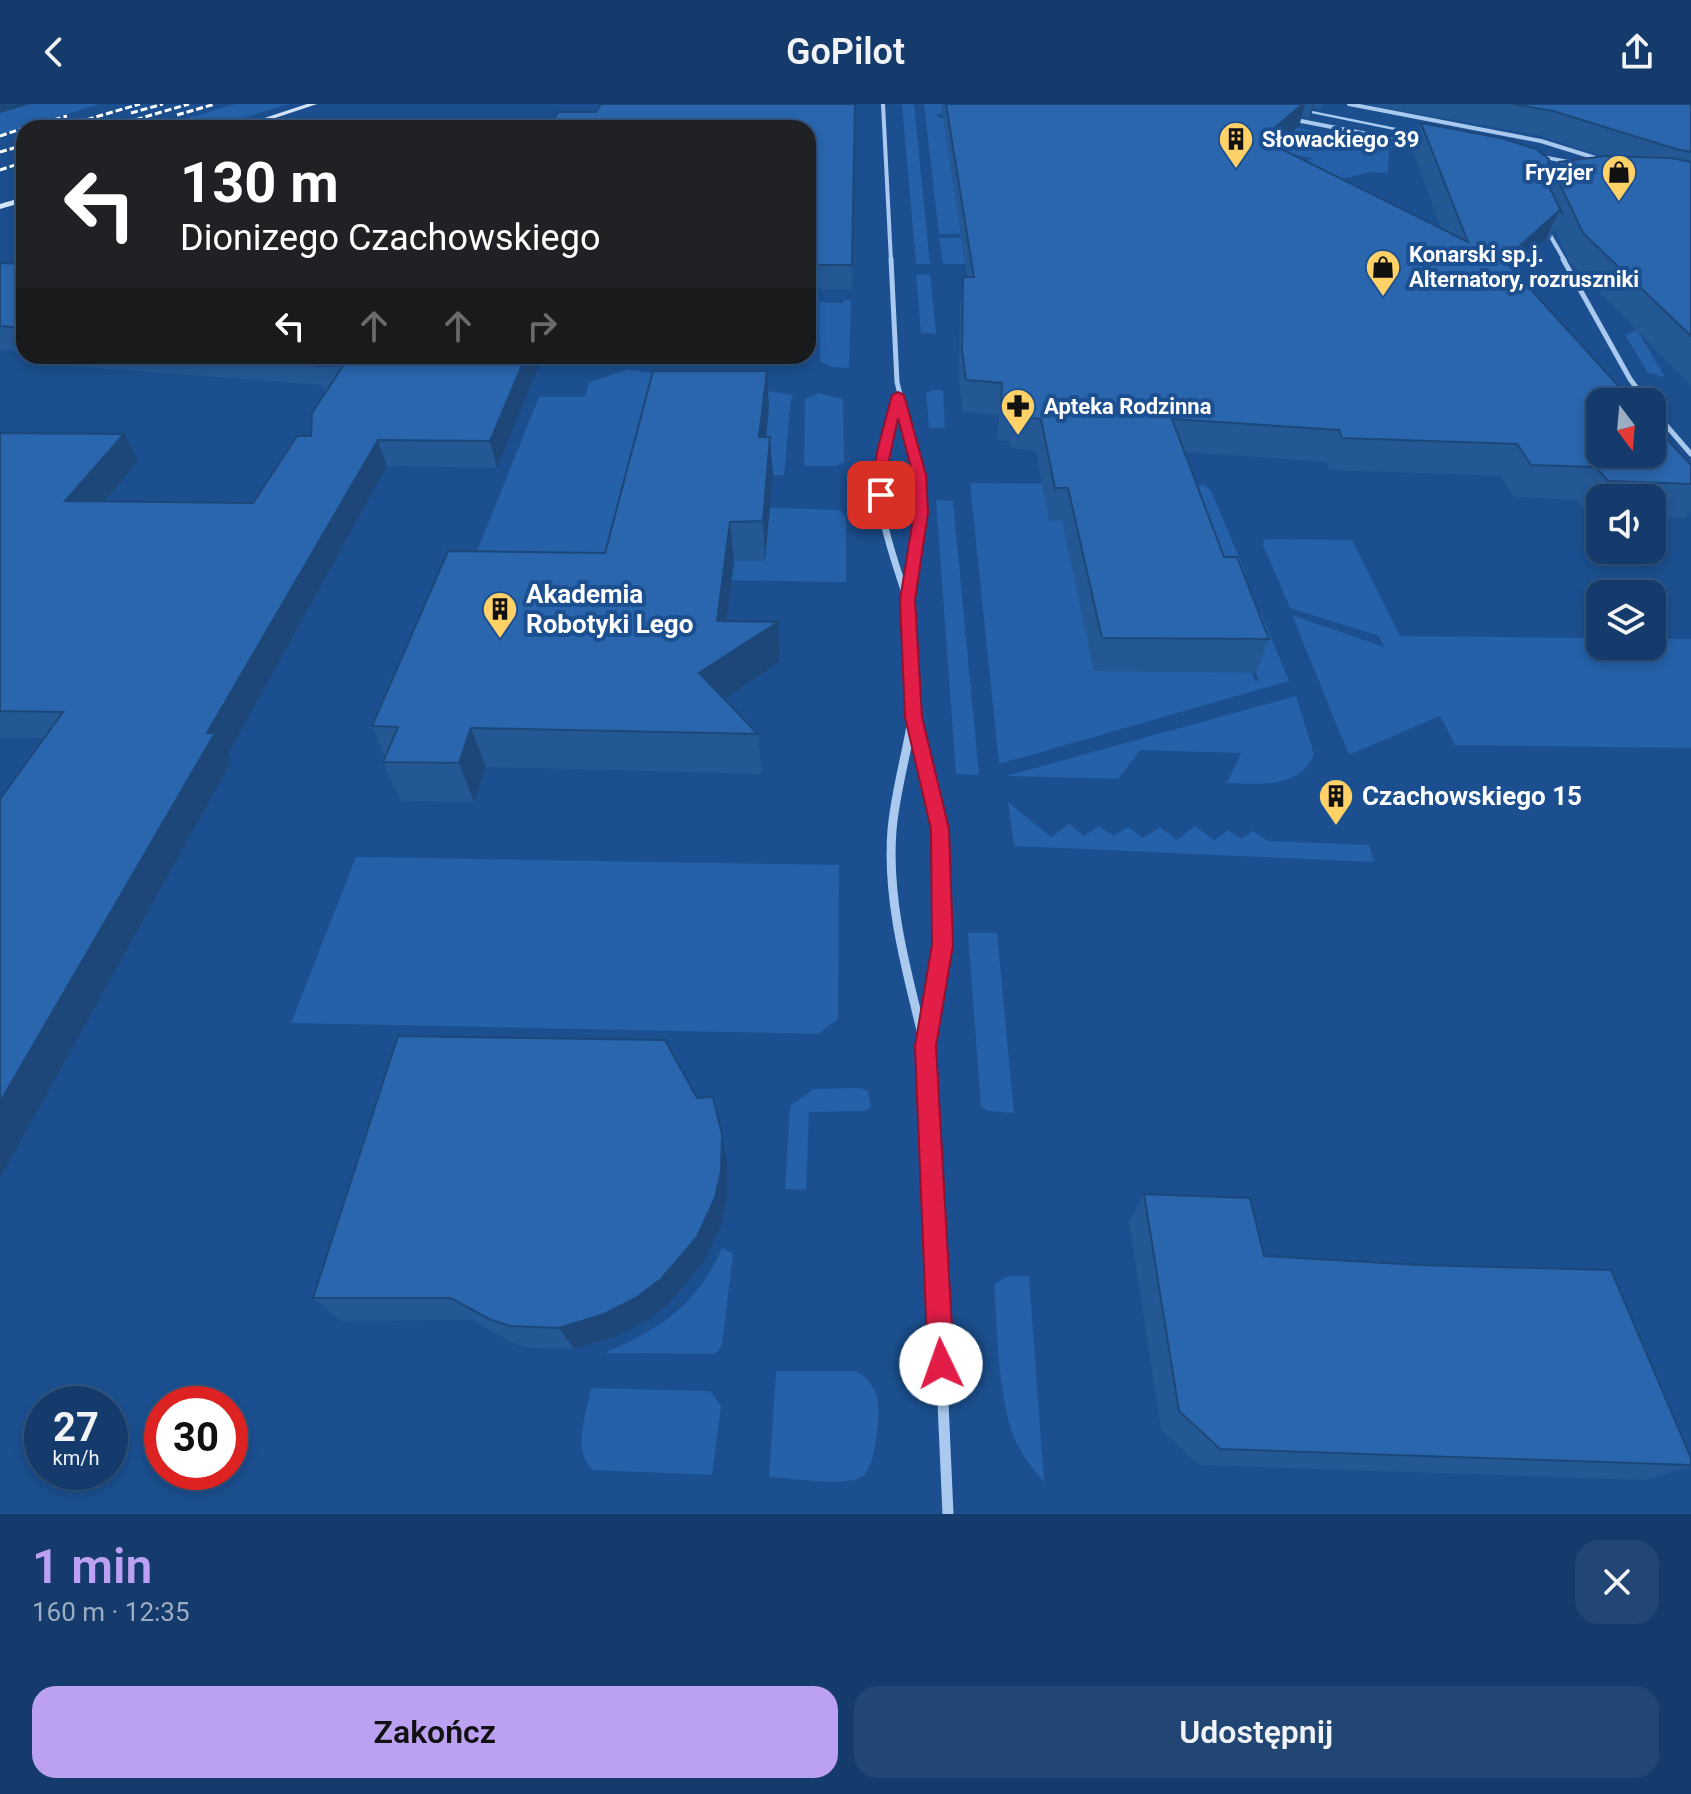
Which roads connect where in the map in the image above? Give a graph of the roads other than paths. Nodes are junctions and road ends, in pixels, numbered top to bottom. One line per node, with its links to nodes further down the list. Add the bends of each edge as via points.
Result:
1 (314, 104): 6 (main road)
2 (883, 104): 13 (street)
3 (1269, 104): 7 (street)
4 (1349, 104): 10 (street, via 1523,137)
5 (1291, 119): 8 (street)
6 (263, 120)
7 (1436, 136)
8 (1430, 147)
9 (1528, 155): 10 (street)
10 (1606, 166)
11 (1543, 219): 12 (street)
12 (1637, 388)
13 (898, 395): 16 (street, via 920,475 921,513); 16 (street, via 880,474 886,532)
14 (1666, 425): 15 (street)
15 (1691, 454)
16 (908, 600): 17 (street)
17 (913, 717): 18 (street, via 940,829 944,920); 18 (street, via 892,830 893,866 896,920)
18 (926, 1046): 19 (street)
19 (948, 1514)

